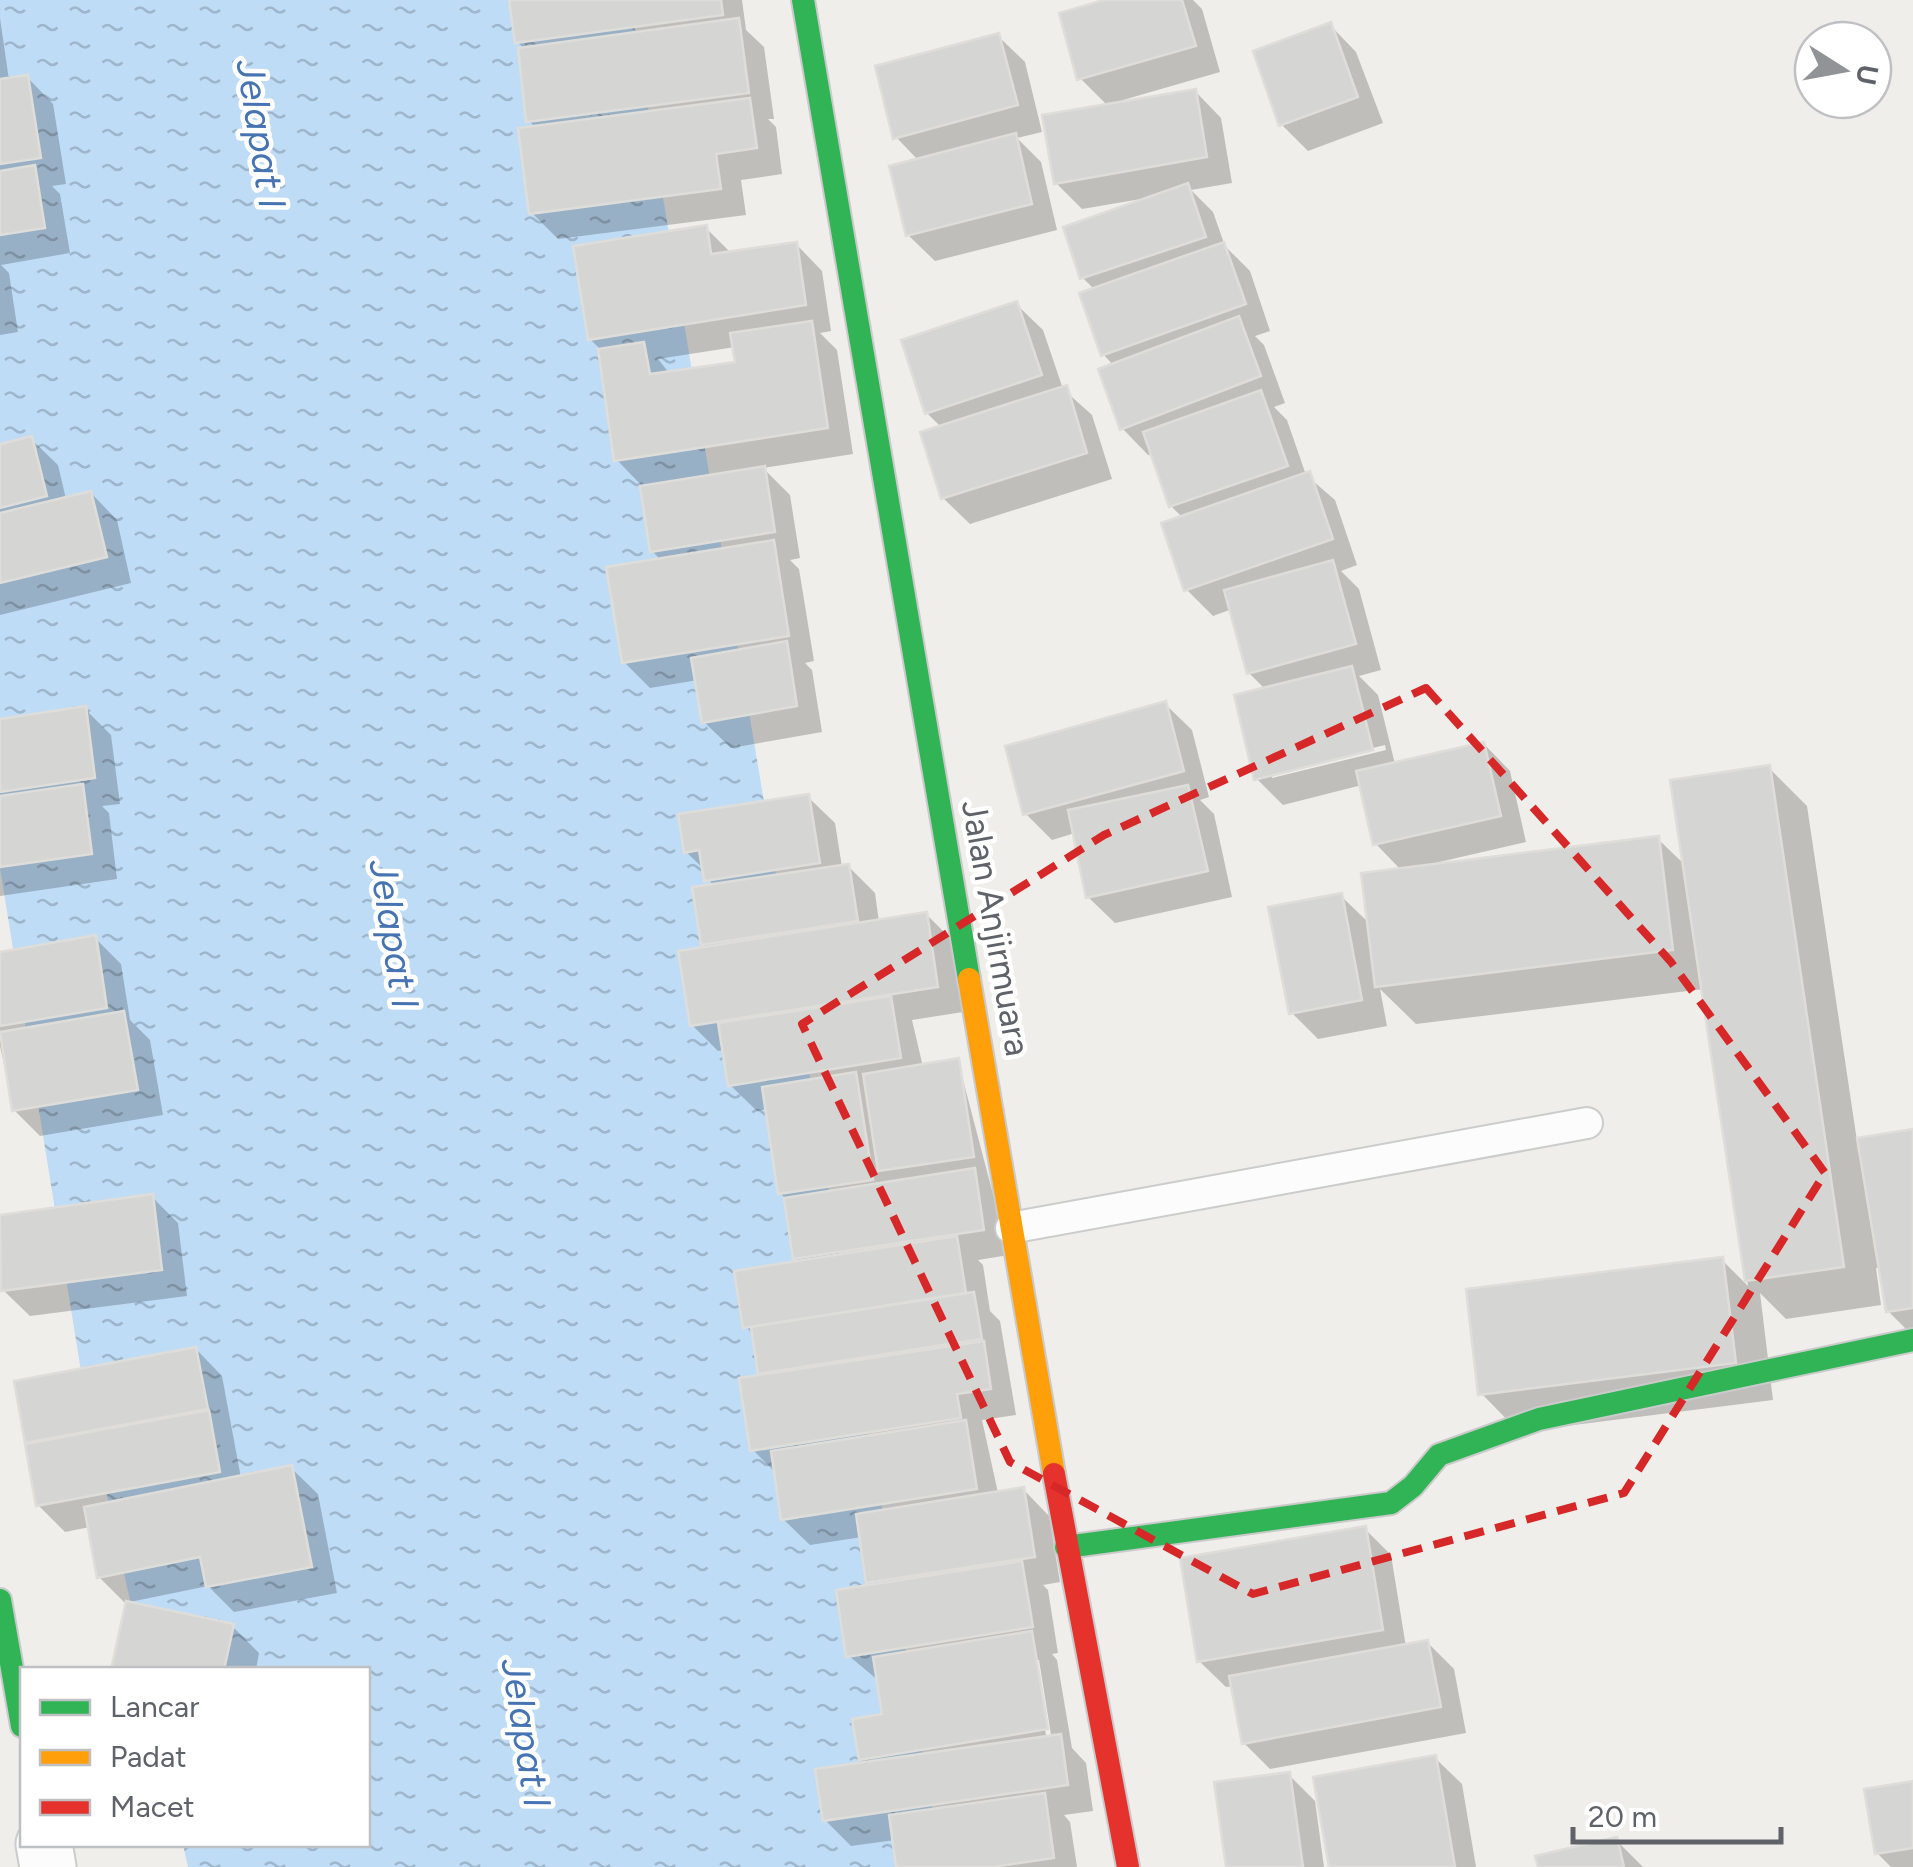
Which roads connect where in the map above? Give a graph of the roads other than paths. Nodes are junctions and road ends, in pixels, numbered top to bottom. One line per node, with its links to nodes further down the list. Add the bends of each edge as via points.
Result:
1 (802, 0): 3 (street, Jalan Anjirmuara)
2 (1587, 1123): 3 (lane)
3 (1011, 1228): 5 (street, Jalan Anjirmuara)
4 (1913, 1340): 5 (street, via 1539,1419 1439,1455 1391,1503)
5 (1066, 1547): 8 (street, Jalan Anjirmuara)
6 (0, 1600): 7 (street)
7 (20, 1715)
8 (1128, 1867)

